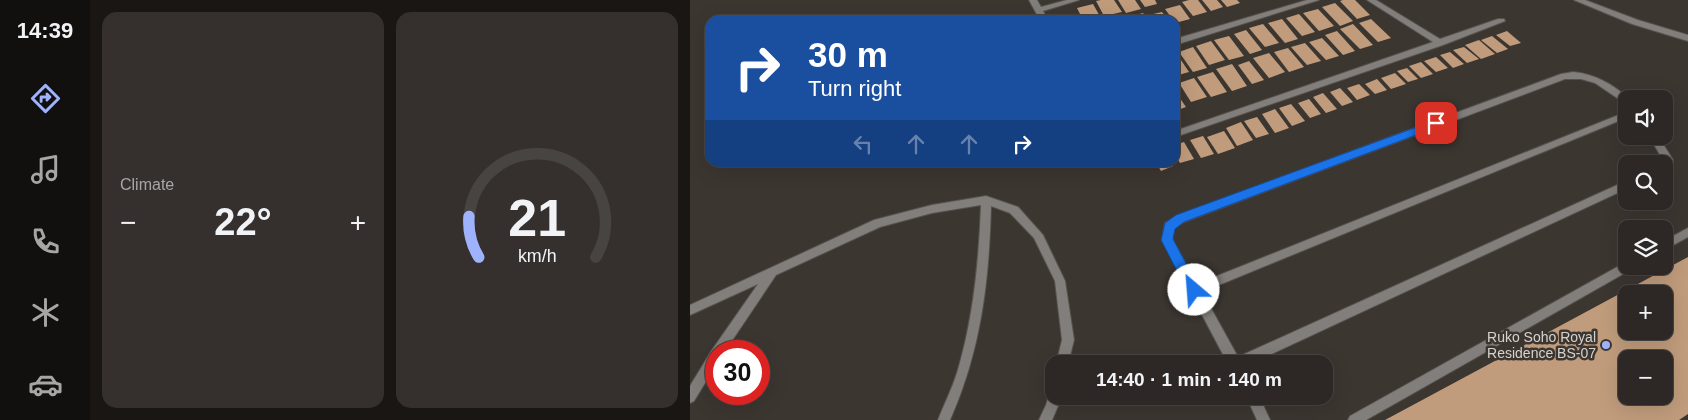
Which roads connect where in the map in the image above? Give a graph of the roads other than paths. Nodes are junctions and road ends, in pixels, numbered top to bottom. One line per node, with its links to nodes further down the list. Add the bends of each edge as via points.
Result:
1 (1033, 0): 6 (street)
2 (1075, 0): 6 (street)
3 (1315, 0): 10 (street)
4 (1371, 0): 11 (street)
5 (1578, 0): 9 (street)
6 (1038, 10): 7 (street)
7 (1041, 15)
8 (1501, 21): 11 (street)
9 (1688, 38)
10 (1180, 40)
11 (1440, 43): 14 (street)
12 (1618, 93): 21 (street, via 1597,81 1575,75 1564,76 1180,219 1169,226 1167,240)
13 (1618, 118): 21 (street)
14 (1180, 132)
15 (1618, 189): 26 (street)
16 (986, 200): 19 (street, via 878,223); 24 (street, via 1014,210 1038,235 1060,281 1068,340); 31 (street, via 985,260 977,318 954,400)
17 (1688, 232): 18 (street)
18 (1673, 241)
19 (774, 270): 22 (street); 23 (street)
20 (1618, 272): 34 (street)
21 (1194, 290): 25 (street)
22 (690, 310)
23 (725, 340)
24 (1064, 355)
25 (1230, 355)
26 (1255, 355)
27 (705, 372): 28 (street)
28 (690, 397)
29 (1052, 405): 32 (street)
30 (1256, 405): 33 (street)
31 (944, 420)
32 (1044, 420)
33 (1264, 420)
34 (1354, 420)

